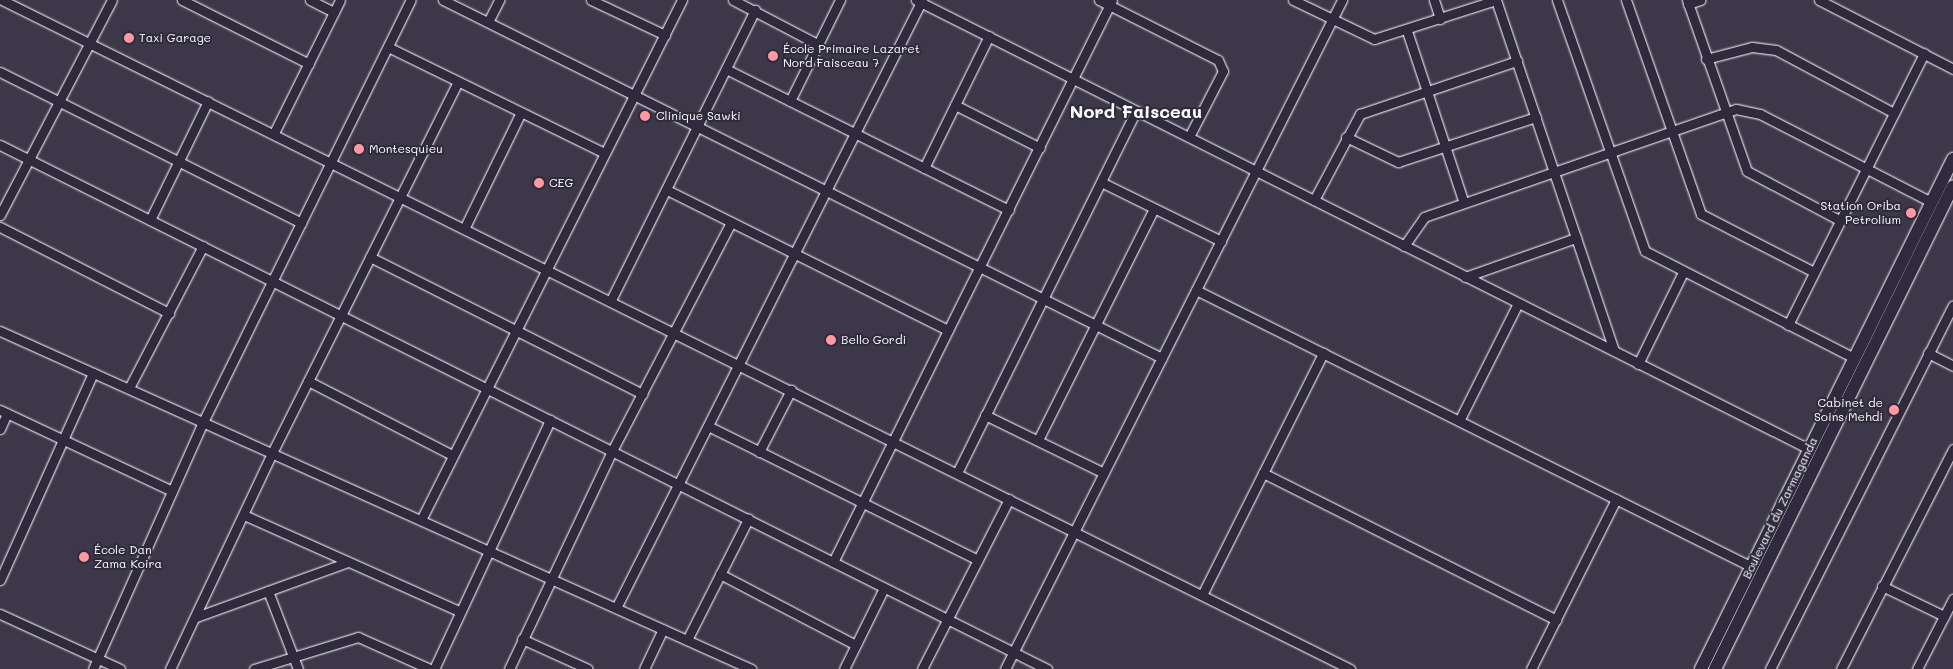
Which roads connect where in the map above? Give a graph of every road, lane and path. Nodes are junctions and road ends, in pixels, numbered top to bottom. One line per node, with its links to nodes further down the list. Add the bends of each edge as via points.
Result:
1 (2, 0): 34 (street)
2 (112, 0): 34 (street)
3 (182, 0): 40 (street)
4 (310, 0): 27 (street)
5 (340, 0): 27 (street)
6 (411, 0): 36 (street)
7 (443, 0): 30 (street)
8 (499, 0): 30 (street)
9 (590, 0): 32 (street)
10 (682, 0): 32 (street)
11 (733, 0): 26 (street)
12 (840, 0): 35 (street)
13 (1099, 0): 24 (street)
14 (1293, 0): 29 (street)
15 (1342, 0): 29 (street)
16 (1434, 0): 28 (street)
17 (1496, 0): 28 (street); 39 (street)
18 (1557, 0): 67 (street)
19 (1626, 0): 60 (street)
20 (1700, 0): 23 (street)
21 (1819, 0): 25 (street)
22 (920, 1): 33 (street); 59 (street)
23 (1688, 2): 38 (street)
24 (1111, 3): 44 (street); 61 (street, via 1222,65)
25 (1837, 4): 37 (street)
26 (754, 10): 35 (street); 41 (street)
27 (334, 12): 40 (street)
28 (1440, 19): 31 (street)
29 (1332, 20): 31 (street, via 1374,39); 74 (street)
30 (488, 22): 47 (street)
31 (1407, 31): 46 (street)
32 (665, 35): 47 (street)
33 (989, 36): 44 (street); 51 (street)
34 (90, 43): 48 (street); 50 (street)
35 (818, 44): 49 (street)
36 (388, 48): 45 (street); 70 (street)
37 (1924, 53): 42 (street); 53 (street)
38 (1706, 59): 53 (street, via 1752,47 1776,50); 55 (street)
39 (1517, 61): 46 (street); 56 (street)
40 (309, 64): 58 (street)
41 (726, 69): 49 (street); 57 (street)
42 (1953, 69)
43 (0, 72): 50 (street)
44 (1073, 79): 52 (street); 65 (street)
45 (457, 83): 54 (street); 80 (street)
46 (1427, 92): 62 (street, via 1360,114); 64 (street)
47 (635, 95): 57 (street); 66 (street)
48 (208, 100): 58 (street); 71 (street)
49 (790, 101): 59 (street)
50 (60, 103): 69 (street); 71 (street)
51 (955, 105): 65 (street); 73 (street)
52 (1136, 111): 61 (street); 76 (street)
53 (1894, 113): 72 (street)
54 (520, 114): 66 (street); 94 (street)
55 (1725, 114): 60 (street); 72 (street, via 1748,109); 90 (street, via 1747,171)
56 (1536, 117): 64 (street); 75 (street)
57 (697, 127): 78 (street); 79 (street)
58 (274, 133): 70 (street)
59 (855, 133): 73 (street); 79 (street)
60 (1670, 134): 67 (street); 104 (street, via 1701,214)
61 (1189, 137): 74 (street)
62 (1346, 137): 64 (street, via 1398,162); 83 (street)
63 (0, 145): 69 (street)
64 (1446, 147): 85 (street)
65 (1040, 148): 87 (street)
66 (604, 153): 101 (street)
67 (1609, 154): 75 (street); 103 (street, via 1645,251)
68 (1953, 159): 84 (main road, Boulevard du Zarmaganda)
69 (30, 160): 82 (street); 89 (street)
70 (332, 161): 80 (street); 92 (street)
71 (178, 162): 89 (street); 92 (street)
72 (1868, 167): 84 (street); 90 (street)
73 (924, 168): 87 (street)
74 (1256, 171): 83 (street); 96 (street)
75 (1553, 172): 85 (street); 95 (street)
76 (1101, 182): 86 (street); 109 (street)
77 (1953, 186): 208 (main road, Boulevard du Zarmaganda)
78 (666, 190): 91 (street); 108 (street)
79 (825, 191): 99 (street); 102 (street)
80 (400, 195): 94 (street); 100 (street)
81 (0, 196): 82 (street)
82 (10, 197): 88 (street)
83 (1314, 200): 98 (street)
84 (1931, 202): 124 (main road, Boulevard du Zarmaganda)
85 (1464, 203): 98 (street, via 1424,217)
86 (1154, 208): 96 (street); 115 (street)
87 (1009, 210): 102 (street)
88 (0, 215)
89 (150, 220): 97 (street)
90 (1840, 221): 104 (street)
91 (731, 222): 99 (street); 119 (street)
92 (301, 223): 106 (street)
93 (0, 227): 112 (street)
94 (465, 227): 101 (street)
95 (1576, 238): 105 (street); 120 (street)
96 (1221, 241): 107 (street)
97 (203, 246): 106 (street); 112 (street)
98 (1404, 246): 105 (street)
99 (794, 253): 117 (street); 125 (street)
100 (370, 257): 113 (street); 116 (street)
101 (546, 268): 108 (street); 116 (street)
102 (980, 268): 109 (street); 117 (street)
103 (1683, 272): 114 (street); 126 (street)
104 (1814, 272): 114 (street)
105 (1465, 276): 110 (street)
106 (273, 281): 113 (street); 138 (street)
107 (1196, 290): 121 (street); 123 (street)
108 (611, 300): 119 (street)
109 (1042, 300): 115 (street); 135 (street)
110 (1518, 303): 120 (street); 137 (street)
111 (1953, 305): 122 (street)
112 (169, 313): 130 (street)
113 (341, 315): 129 (street); 131 (street)
114 (1788, 325): 124 (street)
115 (1095, 326): 123 (street); 142 (street)
116 (514, 330): 131 (street); 133 (street)
117 (948, 330): 143 (street)
118 (0, 331): 128 (street)
119 (674, 332): 125 (street); 133 (street)
120 (1614, 352): 126 (street)
121 (1323, 353): 137 (street); 152 (street)
122 (1928, 353): 127 (street); 209 (street)
123 (1162, 358): 151 (street)
124 (1854, 358): 144 (main road, Boulevard du Zarmaganda)
125 (739, 364): 132 (street); 139 (street)
126 (1638, 364): 144 (street)
127 (1953, 366)
128 (93, 373): 130 (street); 141 (street)
129 (308, 382): 148 (street); 149 (street)
130 (129, 388): 138 (street)
131 (486, 388): 136 (street); 149 (street)
132 (791, 390): 143 (street); 147 (street)
133 (642, 394): 146 (street)
134 (3, 412): 140 (street); 141 (street)
135 (986, 415): 142 (street); 150 (street)
136 (550, 420): 146 (street); 162 (street)
137 (1460, 421): 156 (street)
138 (204, 422): 148 (street); 154 (street)
139 (708, 426): 147 (street); 153 (street)
140 (0, 429)
141 (63, 440): 154 (street); 169 (street)
142 (1038, 440): 151 (street)
143 (893, 441): 150 (street); 157 (street)
144 (1808, 450): 166 (main road, Boulevard du Zarmaganda)
145 (1953, 450): 170 (street)
146 (612, 451): 153 (street); 168 (street)
147 (759, 452): 157 (street)
148 (272, 453): 158 (street); 159 (street)
149 (452, 455): 159 (street)
150 (957, 472): 155 (street)
151 (1104, 473): 161 (street)
152 (1263, 473): 173 (street); 181 (street)
153 (678, 484): 160 (street); 175 (street)
154 (172, 491): 188 (street)
155 (1009, 499): 161 (street); 163 (street)
156 (1616, 499): 166 (street); 181 (street)
157 (862, 503): 163 (street); 165 (street)
158 (244, 515): 164 (street); 179 (street)
159 (421, 520): 162 (street)
160 (748, 520): 165 (street); 167 (street)
161 (1075, 531): 173 (street); 186 (street)
162 (486, 549): 168 (street); 176 (street)
163 (978, 560): 180 (street)
164 (348, 562): 172 (street); 176 (street)
165 (832, 562): 171 (street)
166 (1750, 566): 207 (main road, Boulevard du Zarmaganda)
167 (720, 574): 184 (street); 185 (street)
168 (549, 578): 175 (street); 183 (street)
169 (0, 580)
170 (1882, 586): 178 (street); 210 (street)
171 (884, 588): 180 (street); 185 (street)
172 (268, 591): 179 (street); 187 (street)
173 (1202, 595): 205 (street)
174 (1953, 599): 178 (street)
175 (616, 608): 182 (street)
176 (459, 610): 196 (street)
177 (0, 614): 188 (street)
178 (1944, 616): 211 (street)
179 (196, 617): 192 (street)
180 (947, 619): 186 (street); 202 (street)
181 (1556, 620): 206 (street)
182 (663, 629): 184 (street); 199 (street)
183 (522, 639): 197 (street); 198 (street)
184 (686, 640): 189 (street)
185 (856, 645): 201 (street)
186 (1014, 652): 203 (street); 204 (street)
187 (291, 654): 193 (street); 194 (street); 195 (street, via 358,637)
188 (98, 659): 190 (street); 191 (street)
189 (735, 666): 200 (street)
190 (93, 669)
191 (120, 669)
192 (170, 669)
193 (254, 669)
194 (298, 669)
195 (430, 669)
196 (434, 669)
197 (508, 669)
198 (588, 669)
199 (644, 669)
200 (751, 669)
201 (844, 669)
202 (922, 669)
203 (1005, 669)
204 (1047, 669)
205 (1350, 669)
206 (1531, 669)
207 (1701, 669)
208 (1715, 669)
209 (1770, 669)
210 (1841, 669)
211 (1917, 669)

